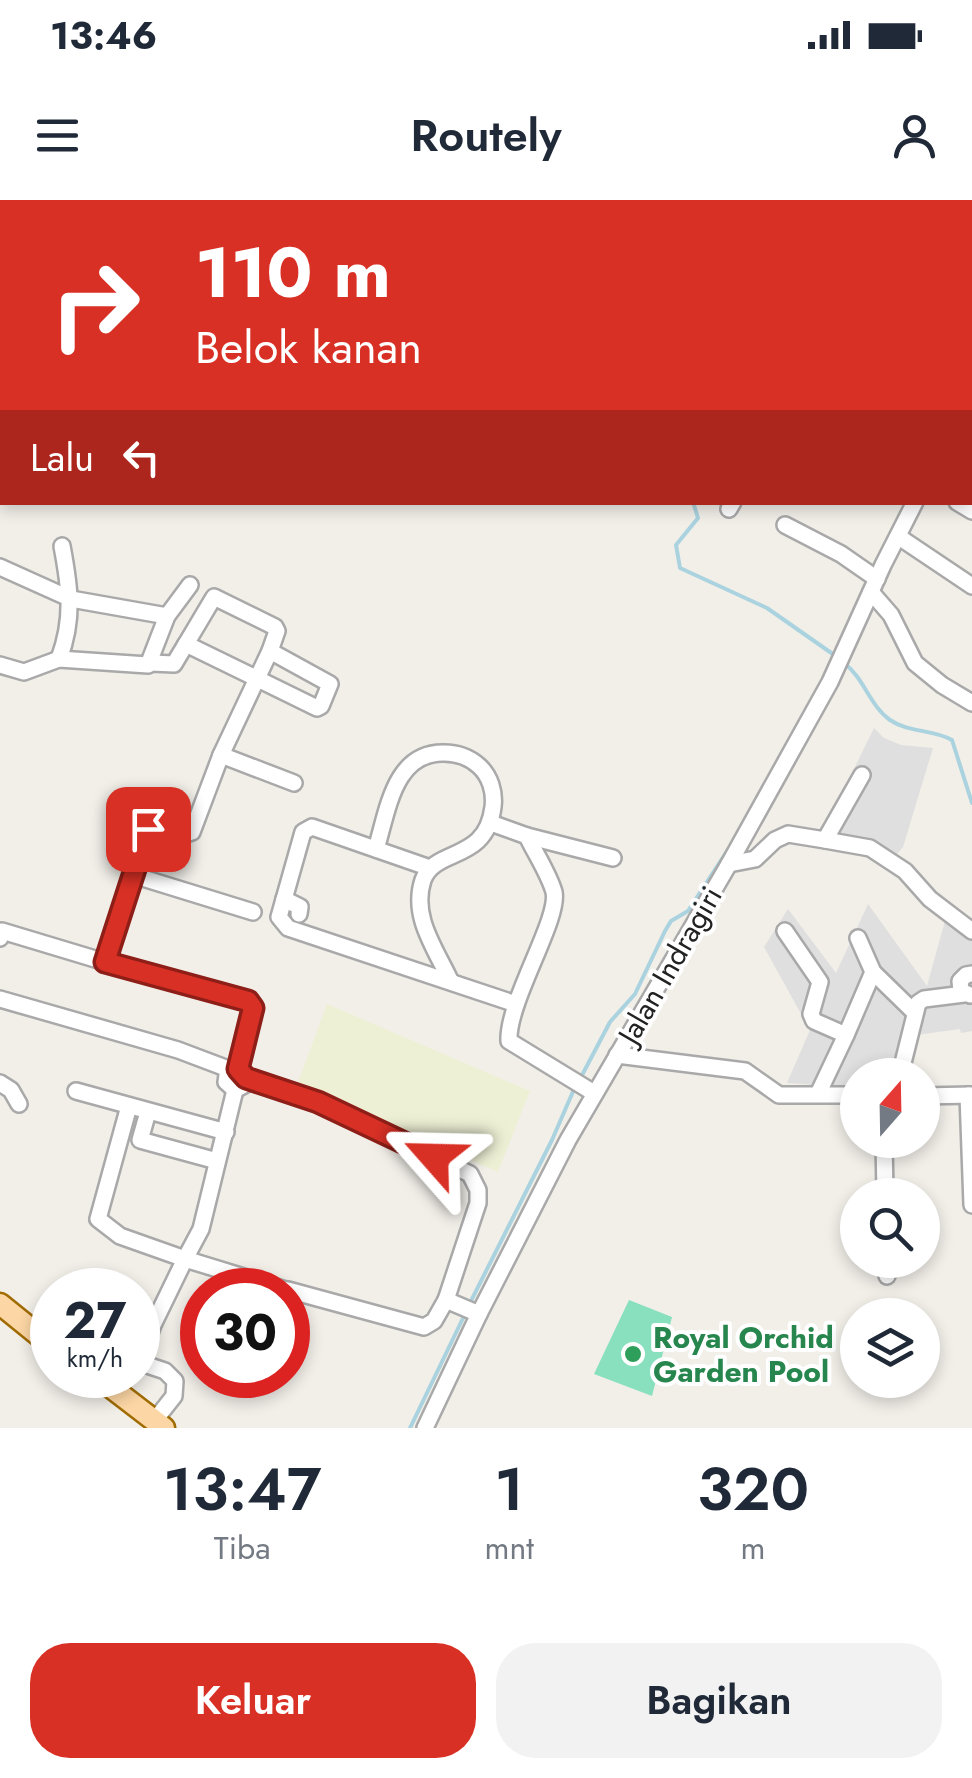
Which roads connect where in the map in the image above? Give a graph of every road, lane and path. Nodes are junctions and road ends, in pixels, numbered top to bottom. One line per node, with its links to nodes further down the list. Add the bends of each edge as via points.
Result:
1 (915, 505): 3 (street, Jalan Indragiri)
2 (785, 525): 7 (street, via 840,554)
3 (899, 537): 7 (street, Jalan Indragiri); 8 (street)
4 (62, 546): 9 (street)
5 (0, 567): 9 (street)
6 (190, 585): 10 (street)
7 (874, 586): 17 (street, via 916,663); 26 (street, Jalan Indragiri, via 830,682)
8 (972, 586)
9 (71, 599): 10 (street); 13 (street)
10 (168, 616): 14 (street)
11 (186, 644): 12 (street, via 215,597 275,628); 14 (street, via 174,664); 16 (street)
12 (270, 651): 16 (street); 16 (street, via 330,684 321,706)
13 (58, 659): 14 (street); 15 (street, via 24,672)
14 (151, 663)
15 (0, 665)
16 (256, 677): 18 (street)
17 (972, 703)
18 (221, 756): 20 (street); 28 (street, via 192,832 148,829)
19 (862, 775): 23 (street)
20 (294, 782)
21 (491, 823): 22 (street); 24 (street, via 495,796 481,768 456,753 428,753 402,773); 27 (street, via 475,844)
22 (527, 836): 25 (street); 42 (street, via 554,900)
23 (825, 840): 26 (street, via 788,834 755,860); 33 (street, via 870,848)
24 (376, 849): 27 (street); 29 (street, via 308,828)
25 (613, 858)
26 (729, 864): 45 (street, Jalan Indragiri)
27 (430, 868): 39 (street, via 420,915)
28 (133, 875): 30 (street); 36 (street)
29 (284, 900): 31 (street, via 300,907); 39 (street, via 279,917 288,928)
30 (253, 912)
31 (299, 914)
32 (785, 930): 44 (street, via 820,982 811,1018)
33 (972, 930)
34 (1, 934): 36 (street)
35 (858, 938): 37 (street)
36 (105, 962): 47 (street, via 248,1001 253,1008)
37 (873, 972): 43 (street); 44 (street)
38 (972, 974): 40 (street, via 960,982)
39 (450, 980): 42 (street)
40 (968, 995): 43 (street, via 924,999)
41 (0, 999): 47 (street, via 178,1050)
42 (516, 1004): 49 (street, via 509,1041)
43 (914, 1012): 46 (street)
44 (846, 1036): 51 (street)
45 (618, 1055): 49 (street, Jalan Indragiri); 51 (street, via 736,1069 780,1095)
46 (904, 1058)
47 (237, 1077): 58 (street); 64 (street, via 318,1102 470,1174 478,1203)
48 (0, 1083): 55 (street)
49 (583, 1087): 67 (street, Jalan Indragiri)
50 (76, 1091): 56 (street)
51 (818, 1094): 52 (street)
52 (840, 1095)
53 (970, 1095): 54 (street); 60 (street)
54 (940, 1096)
55 (19, 1104)
56 (129, 1106): 57 (street); 61 (street, via 98,1219 120,1236)
57 (148, 1112): 58 (street); 59 (street, via 140,1140)
58 (226, 1132): 59 (street)
59 (217, 1160): 61 (street, via 201,1228)
60 (972, 1205)
61 (185, 1259): 62 (street); 66 (street)
62 (215, 1268)
63 (310, 1296): 64 (street, via 424,1327)
64 (448, 1301): 67 (street)
65 (0, 1304): 68 (main road)
66 (160, 1311)
67 (474, 1313): 72 (street, Jalan Indragiri)
68 (30, 1328)
69 (160, 1371): 71 (street, via 172,1376 176,1388)
70 (108, 1398): 71 (main road)
71 (154, 1425)
72 (425, 1428)

